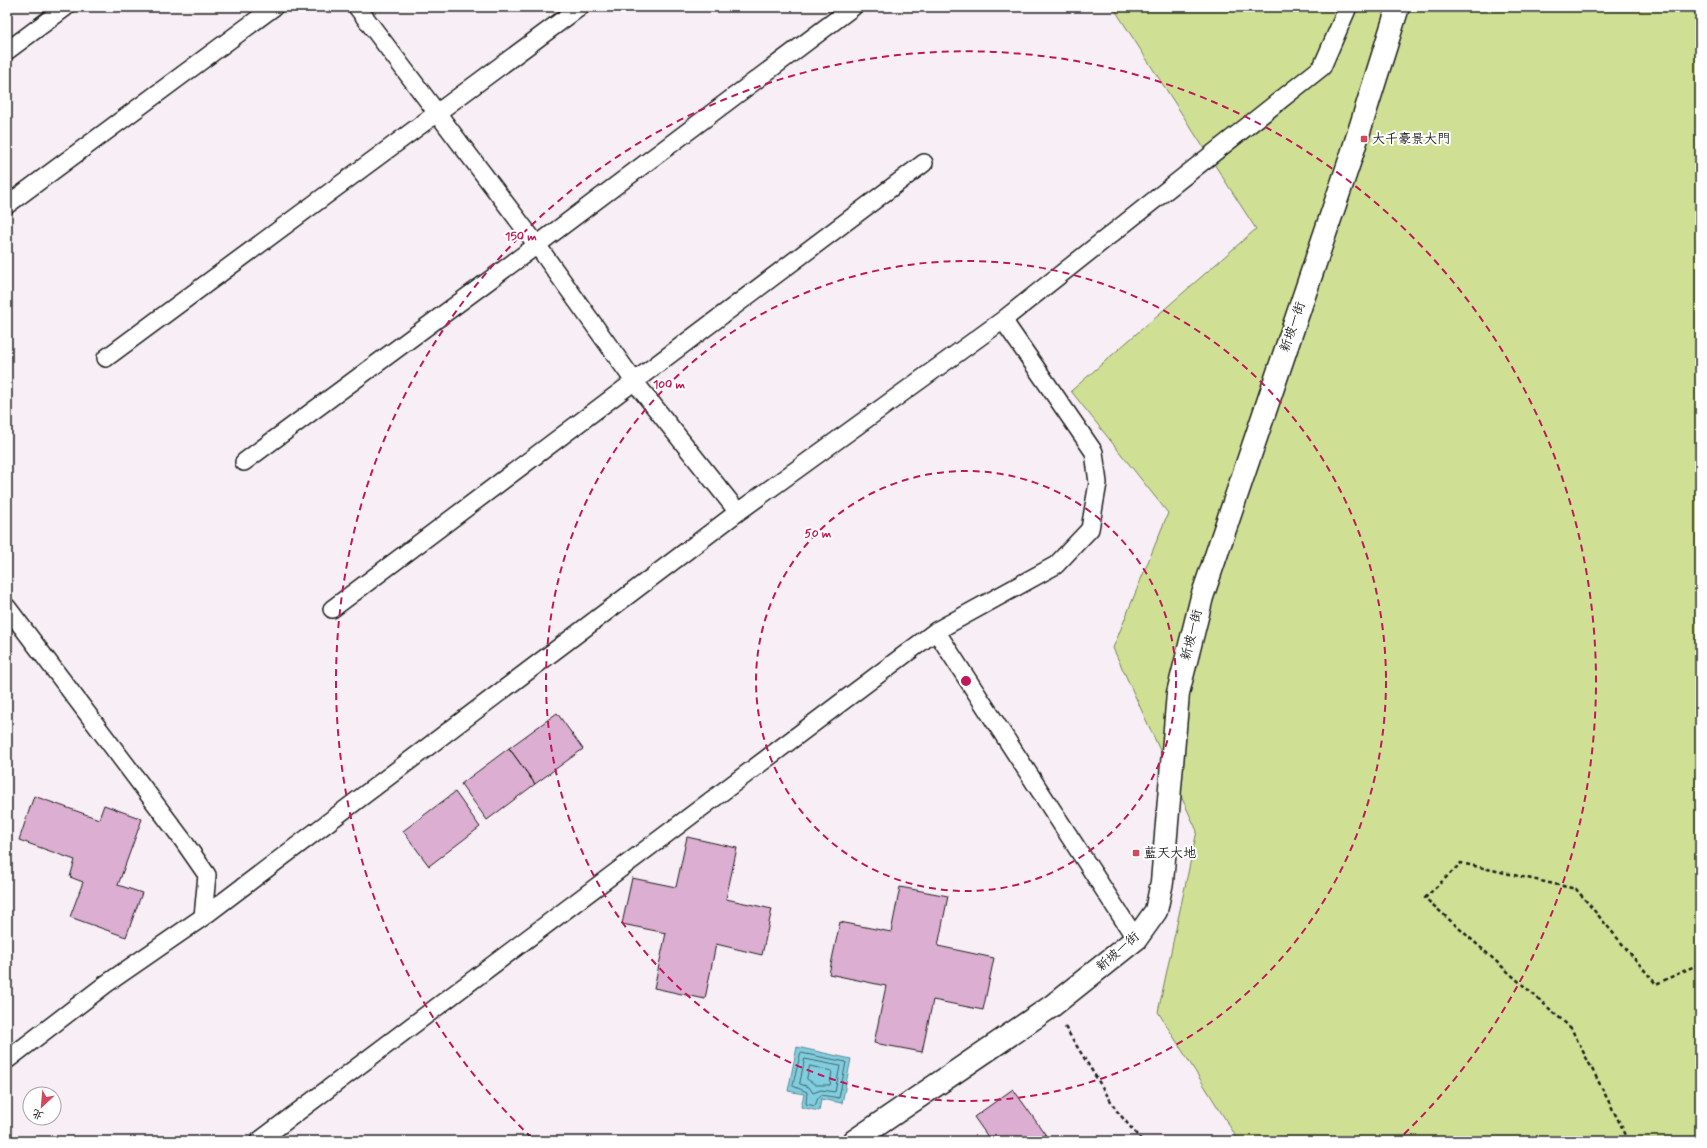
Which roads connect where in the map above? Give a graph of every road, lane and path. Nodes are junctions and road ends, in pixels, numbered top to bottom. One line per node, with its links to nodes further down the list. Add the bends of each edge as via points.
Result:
1 (66, 7): 8 (lane)
2 (274, 7): 11 (lane)
3 (356, 7): 9 (lane)
4 (580, 7): 9 (lane)
5 (853, 7): 12 (lane)
6 (1348, 7): 13 (lane, via 1322,67)
7 (1398, 7): 24 (street, 新坡一街, via 1352,154 1202,597 1178,693 1162,882 1156,911)
8 (7, 51)
9 (437, 112): 12 (lane); 14 (lane)
10 (924, 163): 15 (lane)
11 (7, 205)
12 (537, 245): 15 (lane); 16 (lane)
13 (1004, 320): 17 (lane); 21 (lane, via 1094,452 1098,483 1090,529 1056,565)
14 (106, 358)
15 (634, 381): 17 (lane); 19 (lane)
16 (244, 462)
17 (738, 512): 23 (lane)
18 (7, 607): 20 (lane)
19 (332, 609)
20 (12, 626): 23 (lane, via 182,839 207,875)
21 (936, 631): 24 (lane); 28 (lane)
22 (1700, 901): 30 (path, via 1699,964 1656,984 1576,889 1461,863 1425,898 1571,1028)
23 (203, 917): 26 (lane, via 106,984)
24 (1136, 939): 25 (street, 新坡一街)
25 (1052, 1006): 27 (street, 新坡一街); 29 (path, via 1117,1110)
26 (7, 1060)
27 (866, 1137)
28 (259, 1141)
29 (1142, 1141)
30 (1629, 1141)

